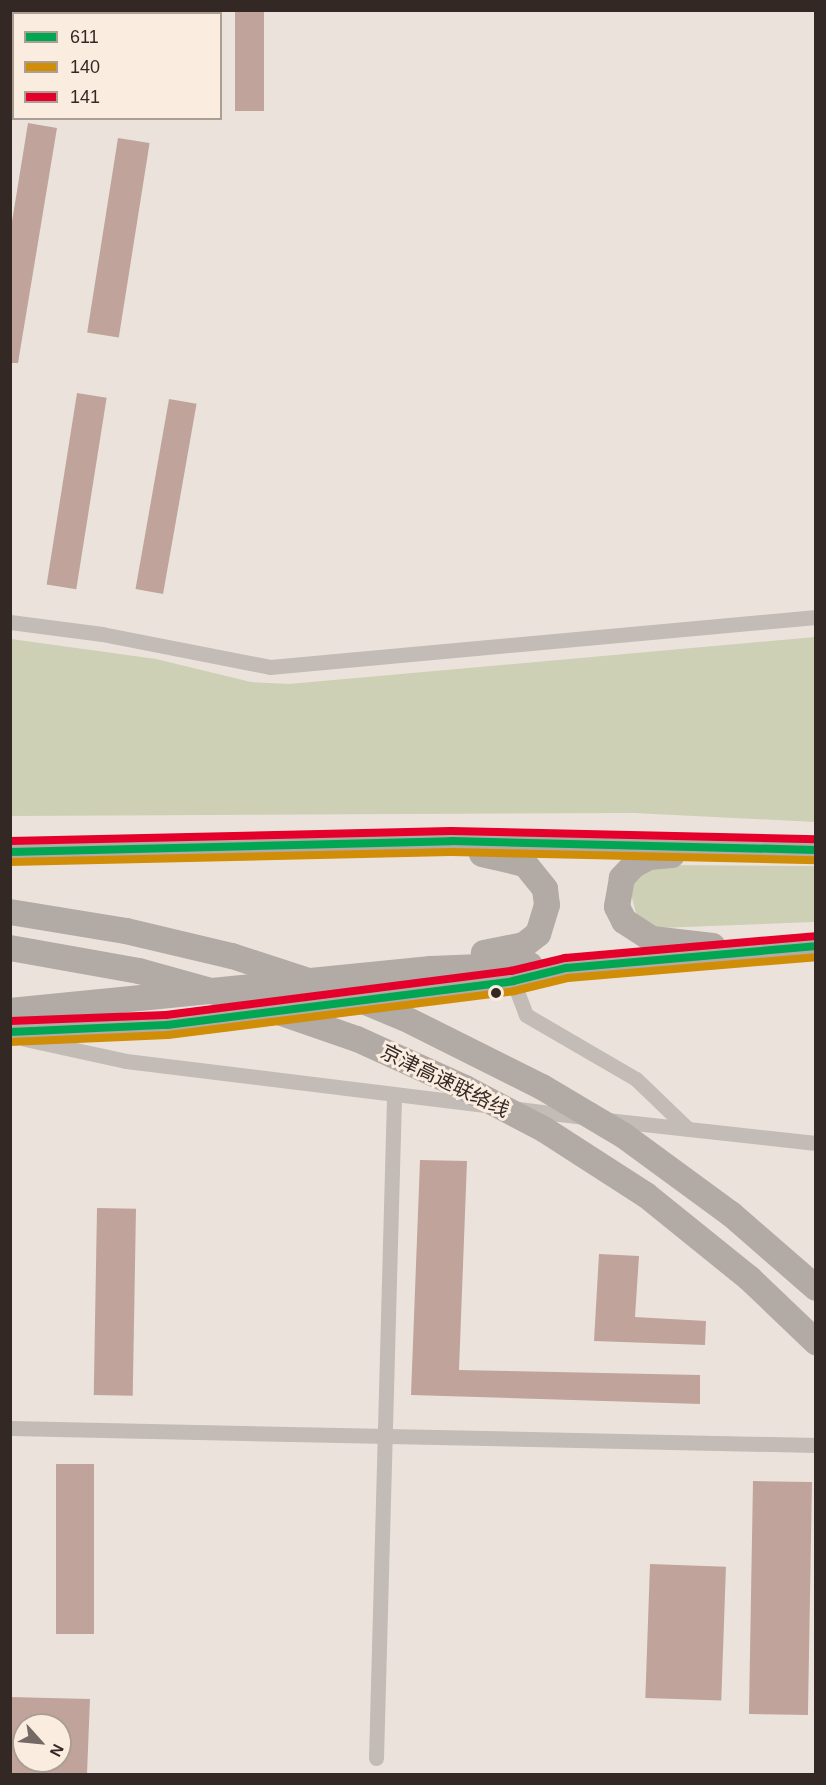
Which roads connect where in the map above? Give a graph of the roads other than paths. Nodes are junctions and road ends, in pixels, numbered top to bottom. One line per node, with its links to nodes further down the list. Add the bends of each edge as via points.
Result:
1 (816, 617): 2 (street, via 270,667 102,634)
2 (10, 622)
3 (360, 844): 4 (highway, via 567,842); 5 (highway); 11 (highway, via 399,852 508,857 536,873 545,889 547,905 538,934 524,945)
4 (807, 850): 9 (highway, via 764,855 649,857 634,865 617,891 617,906 624,921 652,939)
5 (10, 852)
6 (10, 912): 18 (highway, 京津高速联络线, bridge, via 117,929 232,956 404,1018 542,1087 623,1135 731,1214)
7 (816, 946): 9 (highway)
8 (10, 948): 19 (highway, 京津高速联络线, bridge, via 139,971 247,1001 357,1039 465,1088 545,1130 646,1195 749,1278)
9 (770, 950): 10 (highway)
10 (566, 968): 11 (highway, via 517,964); 12 (highway)
11 (375, 974): 13 (highway)
12 (513, 981): 14 (highway, via 167,1025); 16 (street, via 526,1015 636,1080)
13 (10, 1011)
14 (10, 1034): 15 (street, via 126,1061)
15 (394, 1095): 16 (street); 21 (street)
16 (687, 1129): 17 (street)
17 (816, 1143)
18 (816, 1288)
19 (816, 1342)
20 (10, 1428): 21 (street)
21 (385, 1436): 22 (street); 23 (street)
22 (816, 1445)
23 (376, 1758)

